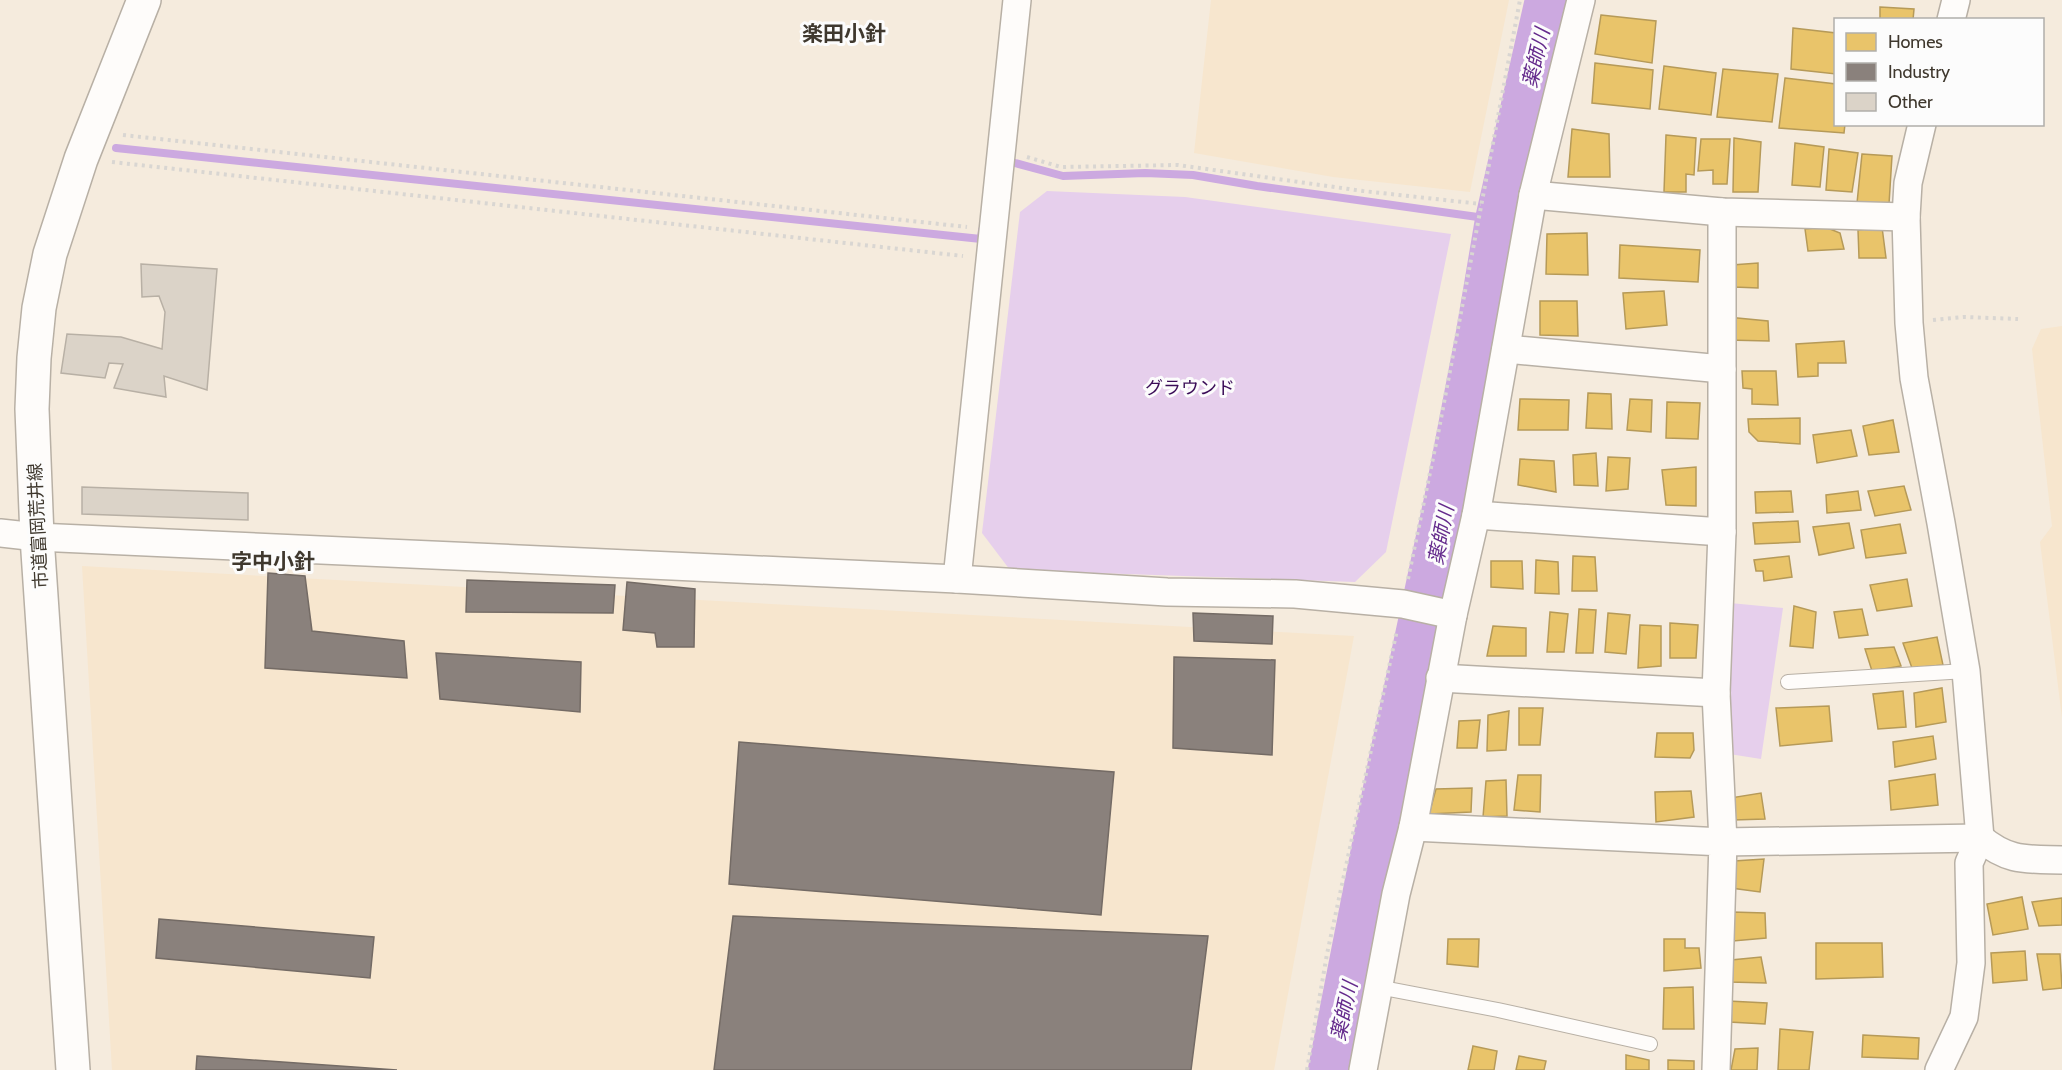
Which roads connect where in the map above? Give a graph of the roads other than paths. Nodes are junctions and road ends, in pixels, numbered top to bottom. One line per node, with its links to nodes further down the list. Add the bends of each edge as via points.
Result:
1 (144, 0): 15 (street, 市道富岡荒井線, via 86,145 50,254 39,308 32,409)
2 (1017, 0): 16 (street)
3 (1581, 0): 7 (street)
4 (1956, 0): 5 (street)
5 (1952, 18)
6 (1922, 126): 9 (street, via 1908,183)
7 (1533, 195): 8 (street); 10 (street)
8 (1722, 212): 9 (street); 11 (street)
9 (1906, 216): 18 (street, via 1914,378)
10 (1506, 350): 11 (street); 12 (street)
11 (1722, 369): 13 (street)
12 (1476, 515): 13 (street); 17 (street)
13 (1722, 532): 21 (street)
14 (0, 534): 15 (street)
15 (37, 537): 16 (street); 28 (street, 市道富岡荒井線)
16 (957, 579): 17 (street, via 1167,592 1295,594 1403,604)
17 (1447, 613): 19 (street)
18 (1966, 671): 20 (lane); 23 (street)
19 (1440, 678): 21 (street); 22 (street)
20 (1788, 682)
21 (1716, 693): 24 (street)
22 (1413, 827): 24 (street); 26 (street)
23 (1980, 838): 24 (street); 25 (street, via 1997,852 2024,859); 31 (street, via 1969,863 1971,963 1964,1017)
24 (1723, 842): 30 (street)
25 (2062, 860)
26 (1378, 987): 27 (lane); 29 (street)
27 (1650, 1044)
28 (73, 1070)
29 (1363, 1070)
30 (1716, 1070)
31 (1939, 1070)

